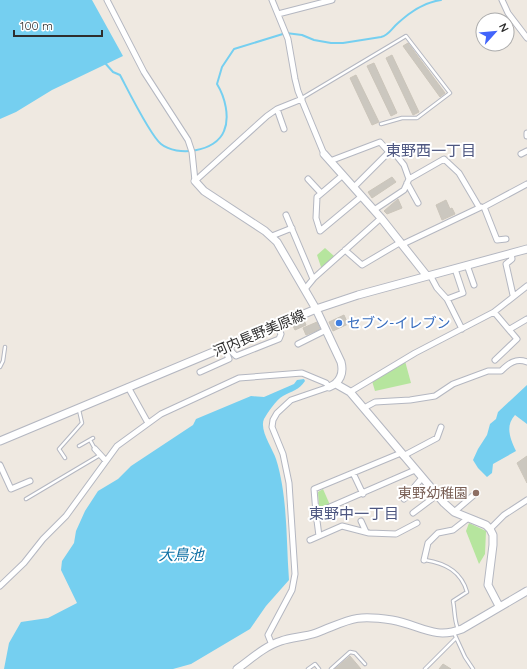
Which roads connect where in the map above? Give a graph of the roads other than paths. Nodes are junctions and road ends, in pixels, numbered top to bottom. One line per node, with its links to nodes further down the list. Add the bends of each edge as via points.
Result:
1 (107, 0): 18 (street, via 144,72 188,140)
2 (272, 0): 5 (street)
3 (332, 0): 5 (street)
4 (502, 0): 6 (street, via 508,13)
5 (278, 14): 7 (street, via 288,39 295,79)
6 (527, 38)
7 (302, 99): 8 (street); 9 (lane, via 406,36 450,93 417,118 402,118); 13 (street)
8 (277, 109): 10 (street); 18 (street)
9 (380, 124)
10 (284, 129)
11 (392, 150): 19 (street, via 404,165)
12 (527, 151): 14 (street)
13 (324, 154): 15 (street)
14 (521, 154)
15 (330, 161): 16 (street); 21 (street, via 380,142 389,152)
16 (343, 175): 21 (street); 22 (street)
17 (308, 179): 22 (street)
18 (196, 181): 30 (street, via 204,191)
19 (408, 181): 24 (street); 25 (street, via 444,159 459,173); 26 (street, via 404,190)
20 (527, 184): 25 (street)
21 (354, 187): 23 (street)
22 (321, 193): 23 (street, via 317,197 316,218 320,231)
23 (362, 196): 26 (street)
24 (418, 203)
25 (481, 207): 31 (street, via 497,240); 32 (street)
26 (374, 210): 28 (street)
27 (286, 215): 29 (street)
28 (382, 218): 32 (street); 34 (street)
29 (292, 228): 30 (street); 39 (street)
30 (272, 236): 42 (street)
31 (506, 240)
32 (402, 243): 34 (street, via 362,265); 38 (street)
33 (527, 249): 35 (street, 河内長野美原線)
34 (345, 250): 39 (street)
35 (512, 253): 36 (street, 河内長野美原線); 43 (street, via 512,259 506,264)
36 (467, 265): 37 (street, 河内長野美原線); 40 (street)
37 (455, 268): 38 (street, 河内長野美原線); 44 (street, via 463,293)
38 (428, 276): 44 (street); 45 (street, 河内長野美原線)
39 (313, 279): 42 (street)
40 (474, 285)
41 (527, 286): 43 (street)
42 (305, 289): 45 (street)
43 (514, 295): 46 (street)
44 (447, 298): 49 (street)
45 (316, 309): 48 (street, 河内長野美原線); 51 (street)
46 (494, 312): 49 (street); 50 (street)
47 (527, 319): 50 (street)
48 (277, 325): 53 (street, 河内長野美原線); 53 (street, via 281,334 279,339 236,356)
49 (462, 329): 62 (street, via 415,353)
50 (510, 329): 55 (street, via 517,339)
51 (326, 330): 52 (street); 59 (street, via 342,367)
52 (298, 344)
53 (227, 346): 58 (street, via 229,359); 60 (street, 河内長野美原線)
54 (5, 347): 57 (lane)
55 (495, 360)
56 (527, 362): 64 (street, via 509,363 501,371 488,371 453,384 435,396 375,402)
57 (0, 367)
58 (200, 372)
59 (336, 384): 61 (street); 62 (street)
60 (128, 387): 63 (street, 河内長野美原線); 65 (street)
61 (329, 388): 65 (street, via 326,383 302,373 239,378 181,404); 102 (street, via 291,400 273,420 273,431 283,454 289,483 295,574 292,590 268,635)
62 (350, 392): 64 (street)
63 (79, 408): 68 (street, 河内長野美原線); 74 (lane, via 82,423 59,449)
64 (364, 408): 72 (street)
65 (148, 423): 75 (street, via 118,446)
66 (441, 427): 69 (street, via 437,438)
67 (428, 435): 69 (street)
68 (0, 441)
69 (429, 441): 72 (street, via 418,450)
70 (78, 446): 71 (lane, via 92,439)
71 (95, 449): 73 (street)
72 (402, 454): 77 (street); 78 (street)
73 (100, 455): 75 (street); 85 (lane)
74 (65, 458)
75 (106, 461): 98 (street, via 66,516 24,563)
76 (0, 465): 80 (street, via 11,489)
77 (416, 470): 79 (street); 81 (street)
78 (353, 473): 81 (street); 88 (street, via 314,489)
79 (422, 478): 83 (street); 84 (street)
80 (30, 481)
81 (363, 494): 88 (street)
82 (475, 494): 87 (street)
83 (437, 495): 87 (street); 89 (street)
84 (404, 499)
85 (26, 500)
86 (527, 500): 93 (street, via 504,515)
87 (454, 512): 90 (street)
88 (316, 513): 95 (street)
89 (413, 513)
90 (467, 519): 93 (street, via 486,525); 97 (street, via 453,530 438,533 428,543)
91 (361, 521): 94 (street)
92 (418, 524): 94 (street, via 396,534)
93 (490, 529): 100 (street, via 493,545 488,585)
94 (366, 532): 95 (street, via 342,526)
95 (319, 536): 96 (street)
96 (310, 540)
97 (424, 560): 101 (lane, via 440,562 461,578 467,592 452,601 456,613)
98 (0, 585)
99 (527, 591): 100 (street)
100 (499, 606): 101 (street)
101 (456, 634): 102 (street, via 441,634 394,620 361,617); 108 (lane); 109 (lane)
102 (272, 645): 104 (street)
103 (365, 664): 107 (lane, via 355,653 350,652)
104 (240, 668)
105 (308, 669): 106 (lane, via 315,664)
106 (319, 669)
107 (331, 669)
108 (425, 669)
109 (473, 669)

